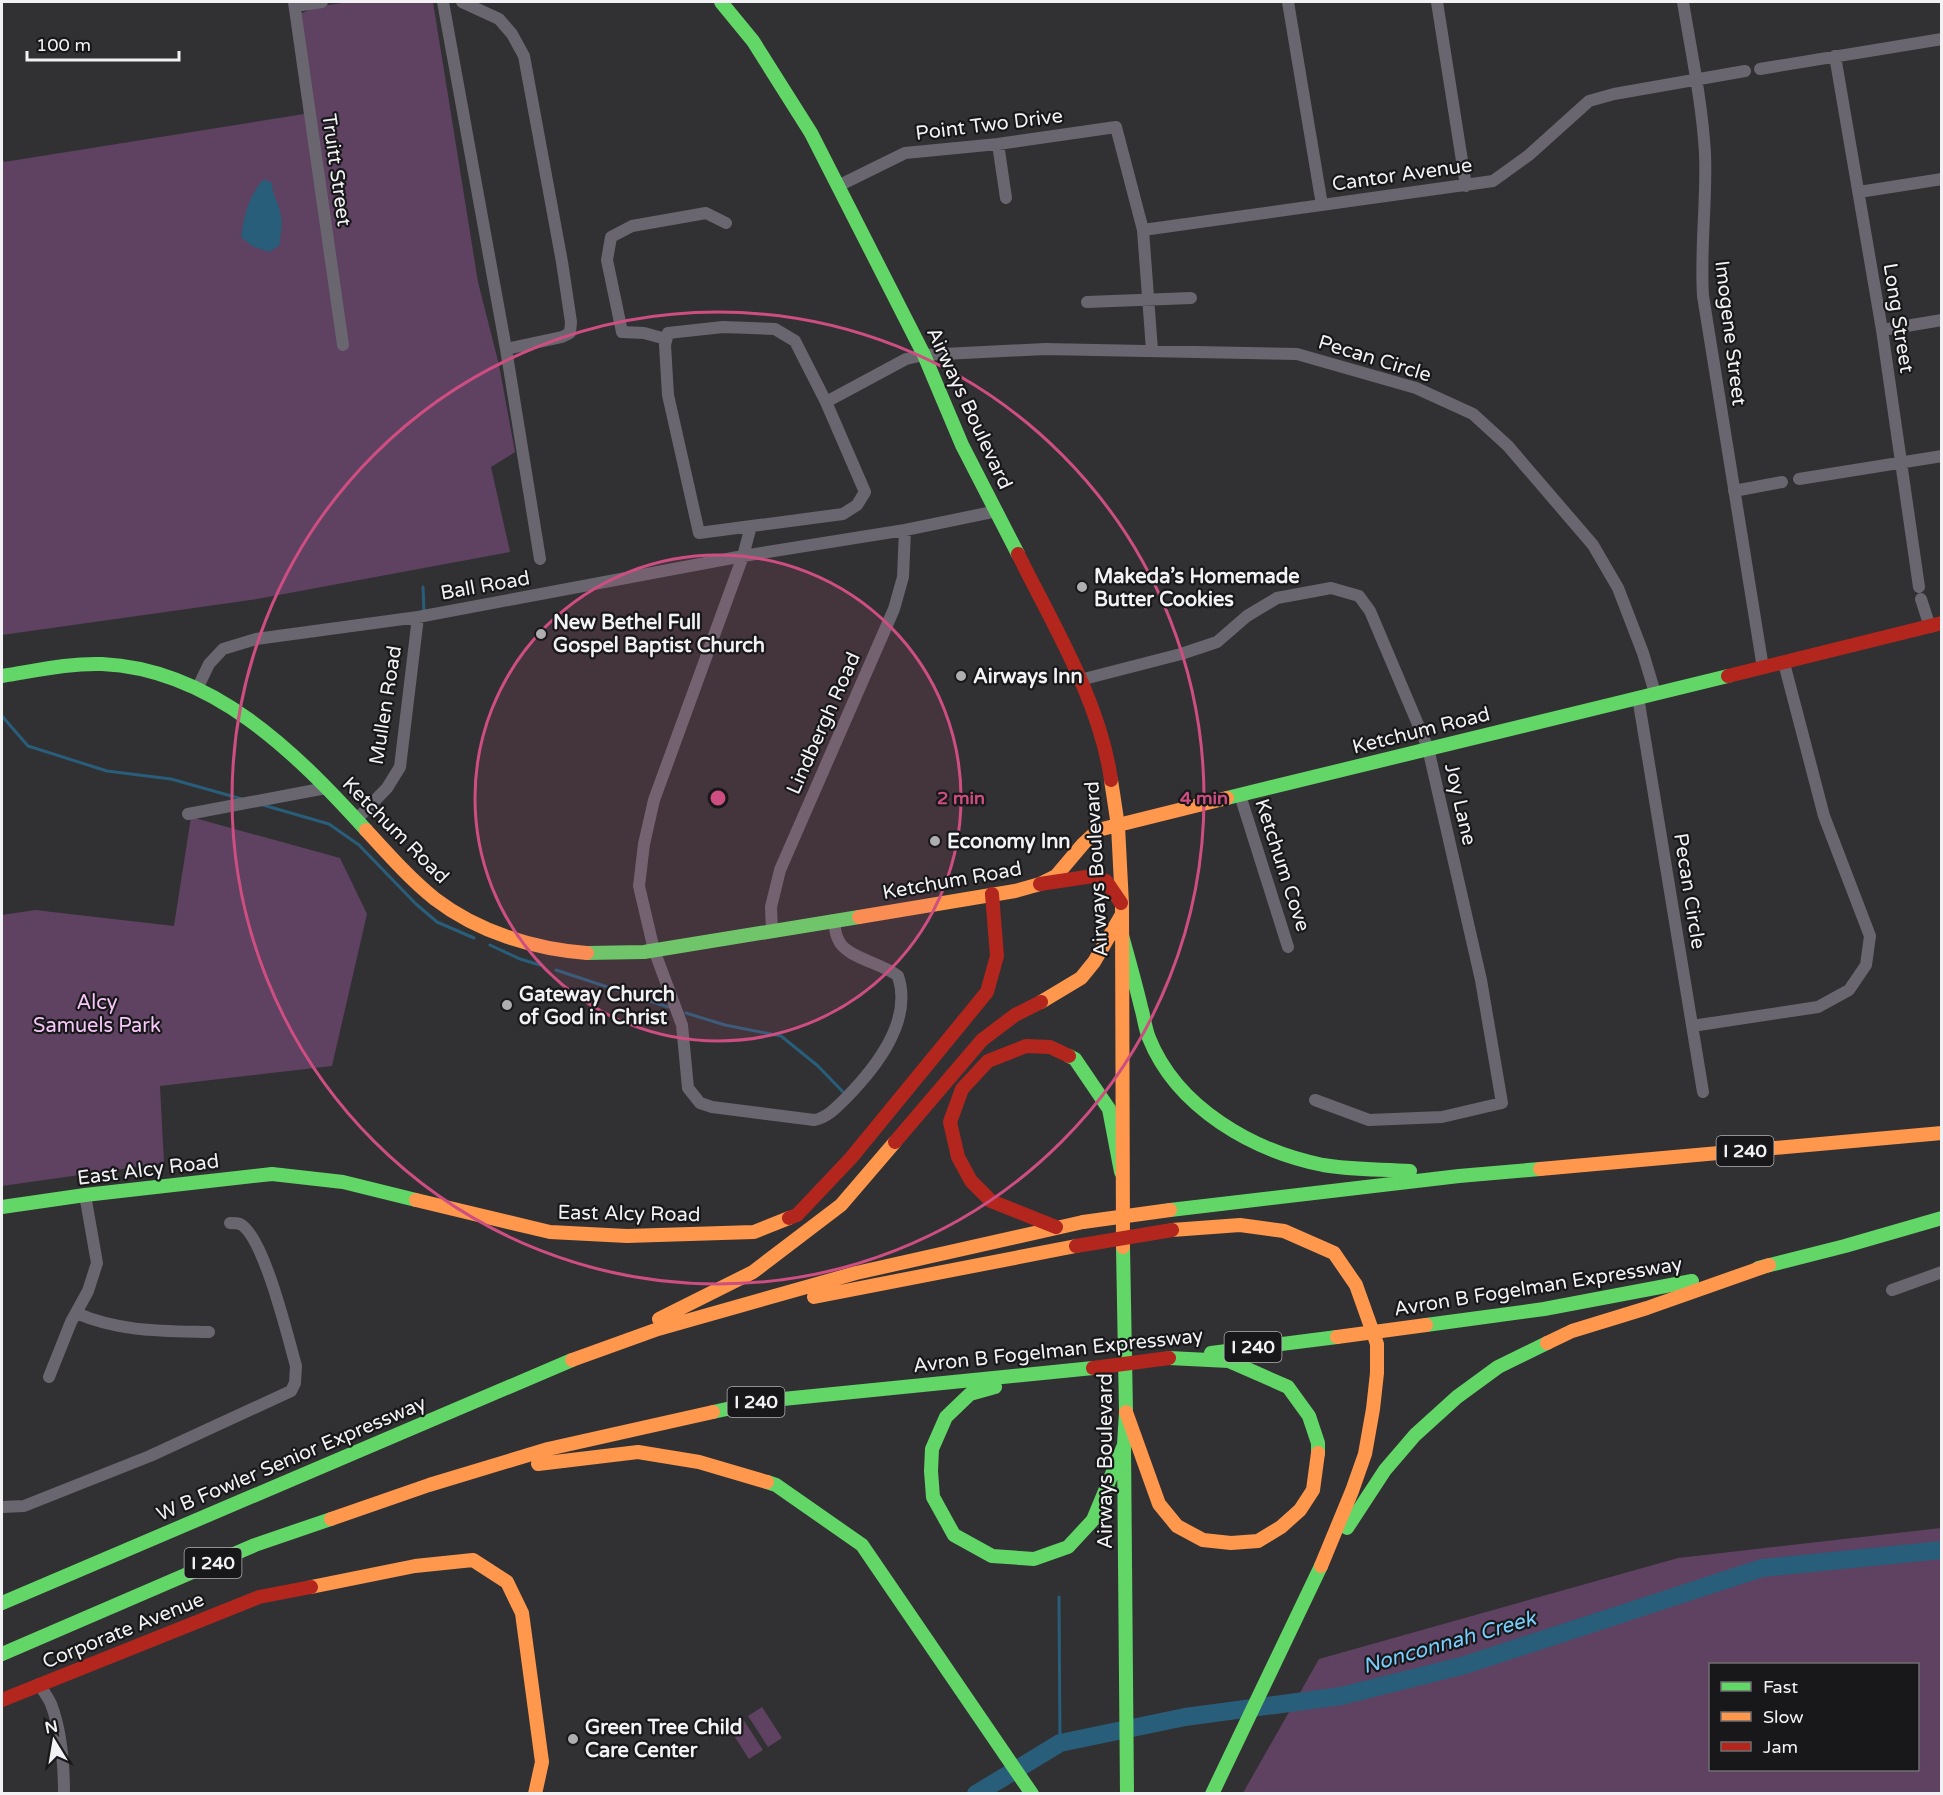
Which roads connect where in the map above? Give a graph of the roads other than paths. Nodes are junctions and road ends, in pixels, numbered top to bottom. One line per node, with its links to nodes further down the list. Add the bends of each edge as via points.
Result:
1 (322, 2): 8 (street)
2 (443, 2): 30 (street)
3 (462, 2): 30 (street, via 499,19 524,56 571,322 570,333 562,337)
4 (721, 2): 16 (main road, Airways Boulevard, via 753,41 811,133)
5 (1288, 2): 20 (street)
6 (1437, 2): 17 (street)
7 (1683, 2): 13 (street, Imogene Street)
8 (294, 4): 29 (street, Truitt Street)
9 (1941, 39): 10 (street)
10 (1835, 56): 11 (street); 18 (street, Long Street)
11 (1760, 69)
12 (1745, 71): 13 (street, Cantor Avenue)
13 (1695, 79): 17 (street, Cantor Avenue, via 1589,101 1529,155 1493,181); 38 (street, Imogene Street, via 1705,160 1702,296)
14 (998, 144): 16 (street, Point Two Drive, via 905,153); 19 (street); 22 (street, Point Two Drive, via 1116,127)
15 (1941, 179): 18 (street)
16 (838, 186): 32 (main road, Airways Boulevard)
17 (1466, 186): 20 (street, Cantor Avenue)
18 (1859, 192): 27 (street, Long Street)
19 (1006, 198)
20 (1322, 205): 22 (street, Cantor Avenue)
21 (726, 223): 28 (street, via 706,213 632,226 611,237 607,260 622,332)
22 (1143, 230): 24 (street)
23 (1191, 298): 24 (street)
24 (1149, 301): 25 (street); 31 (street)
25 (1087, 302)
26 (1941, 320): 27 (street)
27 (1882, 330): 35 (street, Long Street)
28 (666, 339): 33 (street, via 668,333 723,327 775,329 795,341); 40 (street, via 668,394 699,533)
29 (343, 345)
30 (506, 349): 43 (street)
31 (1152, 350): 32 (street, Pecan Circle, via 1045,349); 51 (street, Pecan Circle, via 1297,354 1416,387 1473,414 1508,446 1593,545 1618,588)
32 (924, 356): 33 (street, Pecan Circle, via 906,359); 39 (main road, Airways Boulevard, via 962,445)
33 (826, 402): 40 (street, via 865,492 857,505 843,514)
34 (1941, 456): 35 (street)
35 (1901, 462): 36 (street); 45 (street, Long Street, via 1920,593)
36 (1798, 479)
37 (1782, 482): 38 (street)
38 (1734, 490): 47 (street, Imogene Street)
39 (997, 511): 41 (street, Ball Road); 49 (main road, Airways Boulevard)
40 (751, 526): 42 (street)
41 (905, 530): 42 (street, Ball Road); 63 (street, Lindbergh Road, via 903,577 894,609 780,870 771,907)
42 (743, 556): 44 (street, Ball Road); 66 (street, via 651,811 639,886)
43 (540, 559)
44 (423, 616): 50 (street, Ball Road, via 256,639 223,649 209,664); 57 (street, Mullen Road, via 400,767 387,788)
45 (1936, 625): 46 (main road, Ketchum Road)
46 (1784, 663): 47 (main road, Ketchum Road); 67 (street, via 1824,816 1870,936 1866,965 1849,990 1818,1007)
47 (1763, 668): 51 (main road, Ketchum Road)
48 (2, 676): 50 (main road, via 113,665 153,672)
49 (1080, 680): 53 (street, Joy Lane, via 1217,642 1247,616 1277,598 1331,588 1359,596 1370,611); 58 (main road, Airways Boulevard, via 1104,741)
50 (198, 687): 54 (main road, Ketchum Road, via 266,730)
51 (1655, 693): 52 (main road, Ketchum Road)
52 (1638, 697): 53 (main road, Ketchum Road); 67 (street, Pecan Circle)
53 (1428, 748): 55 (main road, Ketchum Road); 69 (street, Joy Lane, via 1481,980 1502,1103 1442,1117 1369,1120)
54 (326, 788): 56 (street); 57 (main road, Ketchum Road)
55 (1240, 795): 58 (main road, Ketchum Road); 65 (street, Ketchum Cove)
56 (188, 814)
57 (356, 820): 66 (main road, Ketchum Road, via 431,895 466,919 536,945 610,953)
58 (1118, 826): 59 (main road, Ketchum Road, via 1098,830 1056,876); 61 (main road, Airways Boulevard)
59 (1040, 884): 60 (main road, Ketchum Road); 61 (main road, via 1093,876 1106,881)
60 (992, 894): 62 (main road, Ketchum Road); 73 (main road, East Alcy Road, via 997,956 987,992 851,1158 797,1215 754,1232 627,1236 550,1232 343,1182 272,1174)
61 (1121, 910): 64 (main road, Airways Boulevard); 84 (main road, via 1094,962 1081,978 1015,1015 982,1040 840,1205 753,1272)
62 (834, 920): 63 (main road, Ketchum Road); 66 (street, via 841,945 898,976 901,993 893,1035 883,1054 866,1077 821,1119 712,1107 694,1097 688,1088 682,1025)
63 (772, 931): 66 (main road, Ketchum Road)
64 (1121, 932): 71 (main road, Airways Boulevard); 72 (main road, via 1150,1040 1166,1070 1210,1114 1236,1132 1297,1160 1361,1170)
65 (1288, 947)
66 (654, 950)
67 (1692, 1026): 68 (street, Pecan Circle)
68 (1703, 1092)
69 (1315, 1100)
70 (1941, 1132): 72 (main road, I 240)
71 (1121, 1172): 77 (main road, via 1109,1109 1075,1059 1050,1047 1026,1046 988,1061 962,1089 950,1122 958,1157 971,1181 991,1201); 88 (main road, Airways Boulevard)
72 (1459, 1176): 77 (main road, I 240, bridge)
73 (85, 1195): 74 (main road, East Alcy Road); 82 (street, via 97,1263)
74 (2, 1207)
75 (1941, 1218): 78 (main road, Avron B Fogelman Expressway / I 240)
76 (230, 1223): 91 (street, via 240,1224 265,1261 296,1366 291,1391 150,1456 24,1506)
77 (1056, 1227): 81 (main road, I 240, via 856,1273)
78 (1769, 1265): 85 (main road, Avron B Fogelman Expressway / I 240, bridge, via 1544,1309); 92 (main road, via 1572,1330 1498,1367 1415,1435 1373,1486)
79 (1941, 1272): 80 (street)
80 (1892, 1290)
81 (719, 1312): 84 (main road, I 240); 92 (main road, bridge, via 1172,1230 1240,1225 1284,1231 1334,1253 1356,1285 1377,1344 1377,1373 1365,1454)
82 (76, 1313): 83 (street, via 125,1328); 87 (street)
83 (209, 1332)
84 (596, 1350): 93 (main road, W B Fowler Senior Expressway / I 240)
85 (1169, 1358): 86 (main road, Avron B Fogelman Expressway / I 240, bridge); 88 (main road, via 1229,1361 1288,1387 1310,1416 1318,1443 1313,1490 1300,1510 1258,1541 1203,1540 1177,1526 1159,1504)
86 (1054, 1372): 89 (main road, via 970,1394 946,1417 932,1449 931,1472 933,1497 954,1535 992,1556 1034,1559 1068,1547 1093,1520); 90 (main road, Avron B Fogelman Expressway / I 240, via 763,1401 548,1449)
87 (49, 1377)
88 (1126, 1412): 89 (main road, Airways Boulevard)
89 (1124, 1445): 100 (main road, Airways Boulevard)
90 (429, 1485): 94 (main road, I 240, via 255,1545); 99 (main road, via 546,1463 638,1452 699,1462 776,1485 862,1545)
91 (2, 1507)
92 (1316, 1577): 101 (main road)
93 (2, 1603)
94 (2, 1654)
95 (39, 1684): 96 (main road, Corporate Avenue); 97 (street, via 51,1705 56,1726 64,1762); 98 (main road, Corporate Avenue, via 259,1597 415,1566 473,1560 507,1582 522,1613 542,1762)
96 (2, 1700)
97 (64, 1794)
98 (535, 1794)
99 (1032, 1794)
100 (1127, 1794)
101 (1212, 1794)

